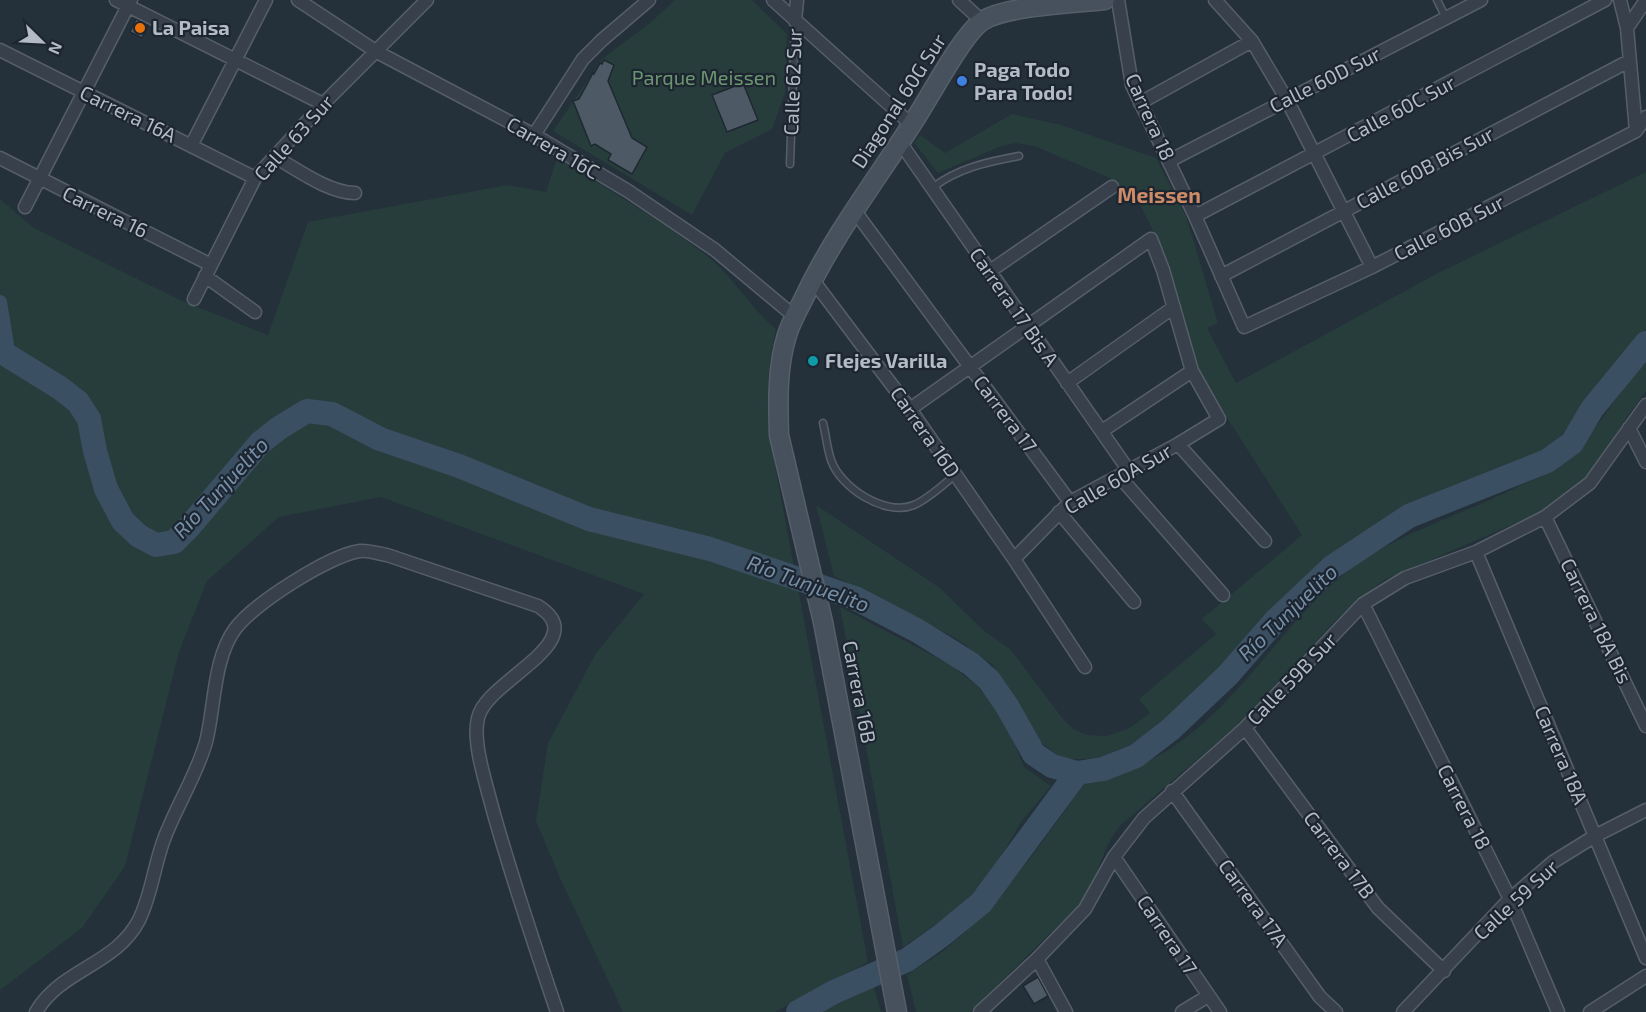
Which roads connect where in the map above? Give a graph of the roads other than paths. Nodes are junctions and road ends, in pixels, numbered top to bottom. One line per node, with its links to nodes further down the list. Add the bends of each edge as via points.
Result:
1 (116, 0): 17 (street)
2 (266, 0): 25 (street)
3 (298, 0): 24 (street, Carrera 16C)
4 (427, 0): 24 (street, Calle 63 Sur)
5 (649, 0): 34 (street, via 583,59)
6 (773, 0): 19 (street)
7 (797, 0): 19 (street, Calle 62 Sur)
8 (959, 0): 20 (street)
9 (1105, 0): 20 (street, via 1014,10)
10 (1118, 0): 29 (street, Carrera 18, via 1130,77)
11 (1215, 0): 22 (street)
12 (1437, 0): 18 (lane)
13 (1481, 0): 18 (street, Calle 60D Sur)
14 (1605, 0): 37 (street, Calle 60C Sur)
15 (1620, 0): 21 (street)
16 (1646, 0): 21 (street)
17 (129, 3): 25 (street); 27 (street)
18 (1446, 18): 28 (street, Calle 60D Sur)
19 (795, 21): 32 (street); 42 (lane, Calle 62 Sur)
20 (982, 21): 32 (street, Diagonal 60G Sur, via 967,37)
21 (1627, 28): 26 (street)
22 (1252, 41): 28 (street); 29 (street)
23 (0, 50): 27 (street, Carrera 16A)
24 (376, 52): 30 (street, Calle 63 Sur); 34 (street, Carrera 16C)
25 (235, 60): 30 (street); 36 (street)
26 (1629, 61): 33 (street); 50 (street, Calle 60B Bis Sur)
27 (84, 92): 36 (street, Carrera 16A); 44 (street)
28 (1287, 100): 37 (street); 41 (street, Calle 60D Sur)
29 (1140, 103): 41 (street, Carrera 18)
30 (323, 104): 40 (street, Calle 63 Sur)
31 (1646, 117): 33 (street, Calle 60B Sur)
32 (912, 125): 35 (street, Diagonal 60G Sur)
33 (1636, 131): 52 (street, Calle 60B Sur)
34 (534, 135): 60 (street, Carrera 16C, via 628,191 715,250)
35 (900, 142): 46 (street, Carrera 17 Bis A); 49 (street, Diagonal 60G Sur)
36 (191, 146): 43 (street, Carrera 16A)
37 (1315, 154): 50 (street); 51 (street, Calle 60C Sur)
38 (1019, 156): 46 (lane, via 966,168)
39 (0, 158): 44 (street, Carrera 16)
40 (275, 158): 43 (street, Calle 63 Sur); 47 (street, via 333,189)
41 (1169, 161): 51 (street, Carrera 18)
42 (790, 164)
43 (255, 178): 53 (street, Calle 63 Sur)
44 (39, 179): 48 (street); 53 (street, Carrera 16)
45 (1112, 187): 54 (street)
46 (932, 188): 54 (street, Carrera 17 Bis A)
47 (355, 193)
48 (25, 207)
49 (854, 210): 56 (street, Diagonal 60G Sur); 63 (street, Carrera 17)
50 (1342, 212): 52 (street); 55 (street, Calle 60B Bis Sur)
51 (1195, 216): 55 (street, Carrera 18)
52 (1371, 267): 62 (street, Calle 60B Sur)
53 (208, 271): 57 (street, Calle 63 Sur); 59 (street, Carrera 16)
54 (990, 271): 61 (street, Carrera 17 Bis A)
55 (1221, 276): 62 (street, Carrera 18)
56 (812, 279): 60 (street, Diagonal 60G Sur); 67 (street, Carrera 16D)
57 (194, 299)
58 (1174, 307): 61 (street, via 1151,239); 64 (street); 65 (street)
59 (255, 312)
60 (794, 316): 97 (street, Carrera 16B, via 781,362 779,435 823,622)
61 (1028, 327): 63 (street); 65 (street, Carrera 17 Bis A)
62 (1244, 327)
63 (969, 367): 67 (street); 75 (street, Carrera 17)
64 (1192, 371): 70 (street); 71 (street, Calle 60A Sur, via 1219,419)
65 (1068, 384): 70 (street, Carrera 17 Bis A)
66 (1646, 405): 69 (street, Calle 59B Sur)
67 (910, 409): 74 (street, Carrera 16D)
68 (823, 423): 74 (lane, via 831,461 846,484 884,506 915,505)
69 (1629, 428): 72 (street); 77 (street, Calle 59B Sur, via 1590,483)
70 (1102, 431): 73 (street, Carrera 17 Bis A)
71 (1178, 444): 73 (street, Calle 60A Sur); 78 (street)
72 (1646, 462)
73 (1124, 473): 75 (street, Calle 60A Sur); 81 (street, Carrera 17 Bis A)
74 (955, 475): 80 (street, Carrera 16D)
75 (1070, 502): 76 (street, Calle 60A Sur)
76 (1059, 512): 80 (street, Calle 60A Sur); 82 (street)
77 (1545, 517): 79 (street, Calle 59B Sur); 85 (street, Carrera 18A Bis)
78 (1265, 541)
79 (1476, 552): 83 (street, Calle 59B Sur, via 1406,578); 89 (street, Carrera 18A)
80 (1014, 559): 84 (street)
81 (1223, 595)
82 (1134, 602)
83 (1363, 604): 86 (street, Calle 59B Sur); 91 (street, Carrera 18)
84 (1085, 667)
85 (1646, 726)
86 (1245, 729): 87 (street, Calle 59B Sur); 94 (street, Carrera 17B, via 1378,908)
87 (1173, 791): 90 (street, Calle 59B Sur, via 1144,818); 104 (street, Carrera 17A, via 1320,997)
88 (1646, 810): 89 (street, Calle 59 Sur)
89 (1595, 836): 91 (street, Calle 59 Sur, via 1553,862); 92 (street, Carrera 18A)
90 (1114, 857): 93 (street, Calle 59B Sur, via 1085,909); 96 (street, Carrera 17)
91 (1510, 899): 94 (street, Calle 59 Sur); 106 (street, Carrera 18)
92 (1646, 958)
93 (1037, 959): 100 (street, Calle 59B Sur); 101 (street)
94 (1444, 971): 105 (street, Calle 59 Sur)
95 (1646, 976): 107 (street)
96 (1208, 996): 102 (street); 103 (street, Carrera 17)
97 (897, 1009)
98 (36, 1012): 99 (street, via 60,983 114,951 129,937 140,918 164,841 206,742 222,653 234,629 267,599 333,559 362,551 387,555 538,606 554,621 555,634 548,648 485,703 478,716 477,732 482,769 514,885)
99 (557, 1012)
100 (980, 1012)
101 (1066, 1012)
102 (1182, 1012)
103 (1220, 1012)
104 (1336, 1012)
105 (1403, 1012)
106 (1558, 1012)
107 (1590, 1012)

